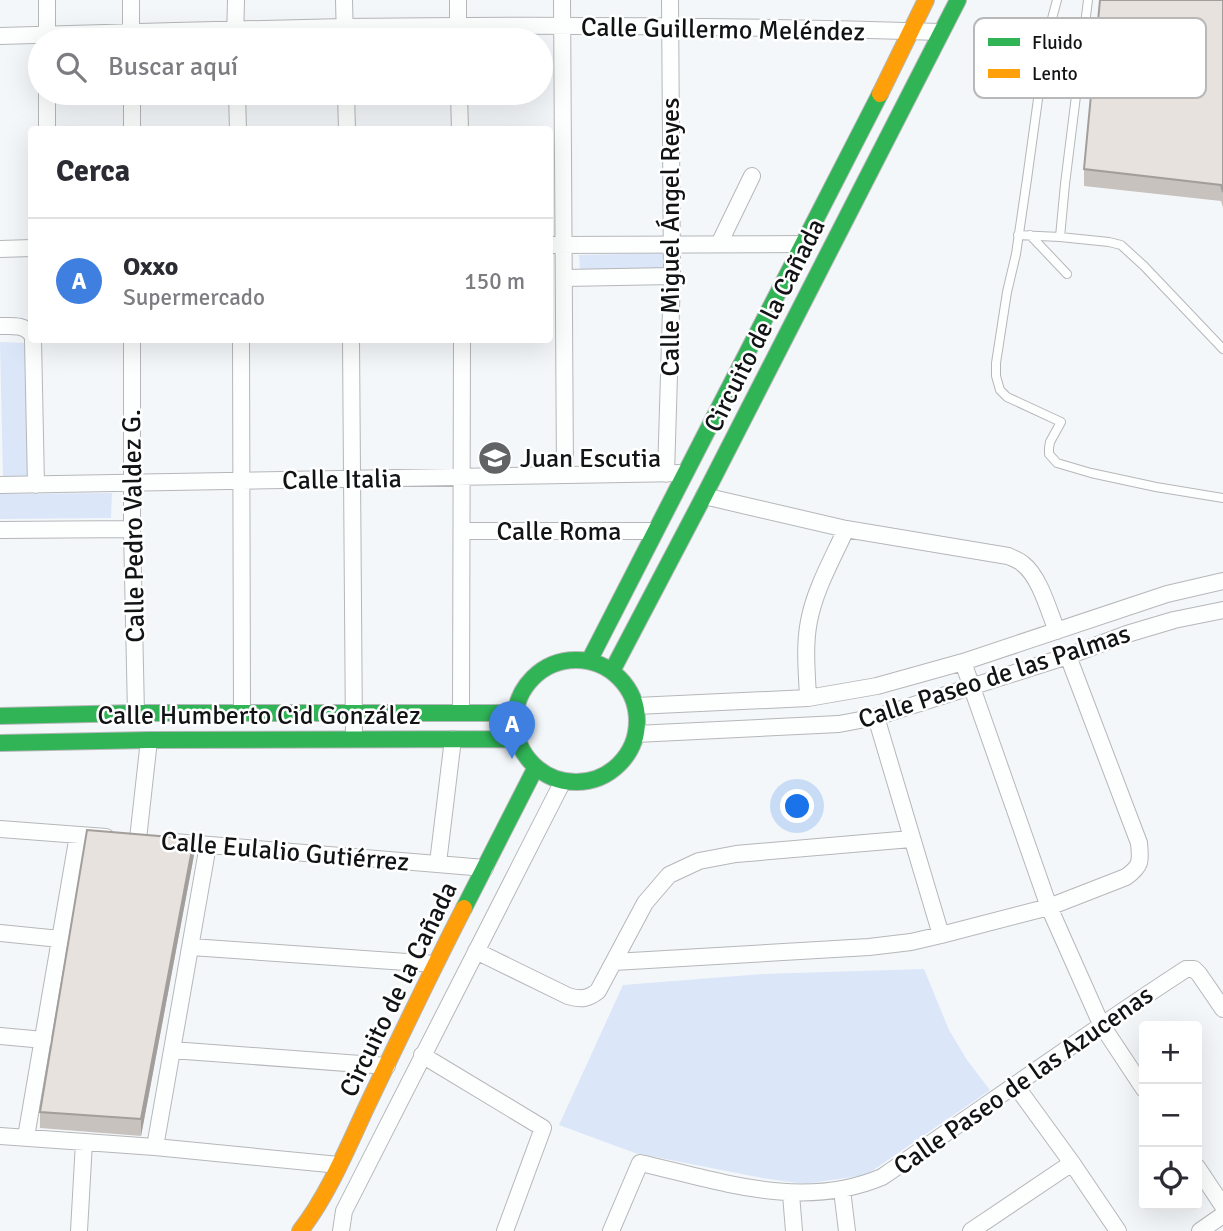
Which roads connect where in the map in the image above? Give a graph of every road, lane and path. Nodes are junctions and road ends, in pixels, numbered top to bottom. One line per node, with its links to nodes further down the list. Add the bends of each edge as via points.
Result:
1 (47, 0): 15 (street)
2 (131, 0): 16 (street)
3 (236, 0): 17 (street)
4 (344, 0): 18 (street)
5 (458, 0): 19 (street)
6 (562, 0): 14 (street)
7 (670, 0): 21 (street, Calle Miguel Ángel Reyes)
8 (926, 0): 22 (street, Circuito de la Cañada)
9 (958, 0): 23 (street, Circuito de la Cañada)
10 (1057, 0): 12 (lane)
11 (1088, 0): 13 (lane)
12 (1052, 18)
13 (1086, 18)
14 (562, 27): 20 (street, Calle Guillermo Meléndez); 21 (street, Calle Guillermo Meléndez); 44 (street)
15 (47, 28)
16 (131, 28)
17 (235, 28)
18 (344, 28)
19 (458, 28)
20 (547, 28)
21 (670, 28): 22 (street, Calle Guillermo Meléndez); 45 (street, Calle Miguel Ángel Reyes)
22 (912, 31): 23 (street, Calle Guillermo Meléndez); 43 (street, Circuito de la Cañada)
23 (941, 32): 68 (street, Circuito de la Cañada)
24 (0, 36): 25 (street, Calle Guillermo Meléndez)
25 (28, 37)
26 (1038, 98): 39 (lane)
27 (1076, 98): 41 (lane)
28 (47, 105): 33 (street)
29 (132, 105): 34 (street)
30 (237, 105): 35 (street)
31 (346, 105): 36 (street)
32 (459, 105): 37 (street)
33 (47, 126)
34 (132, 126)
35 (238, 126)
36 (347, 126)
37 (460, 126)
38 (752, 176): 42 (street)
39 (1018, 234): 40 (lane); 69 (lane, via 996,376 1007,397 1061,422 1048,448 1053,460 1091,473)
40 (1030, 235): 41 (lane); 48 (lane)
41 (1060, 237): 58 (lane, via 1121,245)
42 (719, 244): 43 (street); 45 (street)
43 (803, 244): 59 (street, Circuito de la Cañada)
44 (556, 245): 45 (street); 50 (street)
45 (673, 245): 49 (street, Calle Miguel Ángel Reyes)
46 (28, 248): 47 (street)
47 (0, 249)
48 (1067, 274)
49 (673, 276): 50 (street); 61 (street, Calle Miguel Ángel Reyes)
50 (565, 278): 60 (street)
51 (0, 326): 52 (street)
52 (28, 330)
53 (32, 343): 67 (street)
54 (132, 343): 65 (street, Calle Pedro Valdez G.)
55 (241, 343): 64 (street)
56 (351, 343): 63 (street)
57 (462, 343): 62 (street)
58 (1223, 349)
59 (684, 473): 61 (street, Calle Italia); 74 (street, Circuito de la Cañada)
60 (565, 474): 61 (street, Calle Italia); 62 (street, Calle Italia)
61 (666, 474)
62 (462, 477): 63 (street, Calle Italia); 73 (street)
63 (352, 480): 64 (street, Calle Italia); 88 (street)
64 (242, 481): 65 (street, Calle Italia); 87 (street)
65 (132, 482): 67 (street, Calle Italia); 71 (street, Calle Pedro Valdez G.)
66 (0, 485): 67 (street, Calle Italia)
67 (36, 485)
68 (704, 496): 70 (street); 81 (street, Circuito de la Cañada)
69 (1223, 498)
70 (846, 528): 77 (street, via 1008,556 1033,575); 83 (street, via 809,621)
71 (132, 529): 72 (street); 86 (street, Calle Pedro Valdez G.)
72 (0, 530)
73 (463, 531): 74 (street, Calle Roma); 85 (street)
74 (655, 531): 79 (street, Circuito de la Cañada)
75 (1223, 582): 77 (street, Calle Paseo de las Palmas, via 1167,594)
76 (1223, 610): 78 (street, Calle Paseo de las Palmas, via 1174,620)
77 (1057, 631): 80 (street, Calle Paseo de las Palmas)
78 (1068, 656): 82 (street, Calle Paseo de las Palmas); 109 (street, via 1139,843 1141,859 1126,877)
79 (589, 661): 81 (street); 89 (street, via 549,665 533,677)
80 (963, 662): 82 (street); 83 (street, Calle Paseo de las Palmas, via 877,686)
81 (612, 671): 84 (street)
82 (972, 687): 92 (street, Calle Paseo de las Palmas); 109 (street)
83 (808, 698): 84 (street, Calle Paseo de las Palmas)
84 (636, 706): 93 (street)
85 (461, 712): 88 (street, Calle Humberto Cid González); 89 (street, Calle Humberto Cid González)
86 (136, 713): 87 (street, Calle Humberto Cid González); 90 (street, Calle Humberto Cid González)
87 (242, 713): 88 (street, Calle Humberto Cid González)
88 (354, 713): 95 (street)
89 (515, 713): 96 (street)
90 (49, 715): 91 (street, Calle Humberto Cid González); 98 (street)
91 (0, 716)
92 (876, 718): 93 (street, Calle Paseo de las Palmas, via 839,724); 104 (street)
93 (636, 734): 101 (street, via 617,767 582,782)
94 (453, 738): 95 (street, Calle Humberto Cid González); 96 (street, Calle Humberto Cid González); 107 (street)
95 (354, 739): 97 (street, Calle Humberto Cid González)
96 (518, 739): 100 (street)
97 (149, 740): 98 (street, Calle Humberto Cid González); 105 (street)
98 (48, 742): 99 (street, Calle Humberto Cid González)
99 (0, 743)
100 (536, 767): 101 (street); 108 (street, Circuito de la Cañada)
101 (563, 781): 114 (street, Circuito de la Cañada)
102 (0, 829): 103 (street, Calle Eulalio Gutiérrez)
103 (78, 835): 105 (street, Calle Eulalio Gutiérrez); 112 (street)
104 (911, 839): 111 (street); 115 (street, via 699,861 670,875 645,903)
105 (150, 840): 106 (street, Calle Eulalio Gutiérrez)
106 (208, 845): 107 (street, Calle Eulalio Gutiérrez); 113 (street)
107 (438, 863): 108 (street, Calle Eulalio Gutiérrez)
108 (485, 868): 116 (street, Circuito de la Cañada)
109 (1049, 907): 111 (street); 118 (street)
110 (0, 933): 112 (street)
111 (941, 935): 115 (street, via 869,947)
112 (60, 939): 120 (street)
113 (191, 947): 116 (street); 121 (street)
114 (476, 951): 115 (street, via 578,999 598,991); 122 (street, Circuito de la Cañada)
115 (614, 962)
116 (435, 964): 123 (street, Circuito de la Cañada)
117 (1223, 1009): 118 (street, Calle Paseo de las Azucenas, via 1199,974 1186,969)
118 (1101, 1024): 124 (street); 125 (street, Calle Paseo de las Azucenas)
119 (0, 1036): 120 (street)
120 (44, 1040): 127 (street)
121 (172, 1050): 123 (street); 129 (street)
122 (422, 1055): 139 (street, Circuito de la Cañada, via 344,1211); 140 (street, via 542,1128)
123 (387, 1066): 131 (street, Circuito de la Cañada)
124 (1141, 1084)
125 (1016, 1086): 130 (street); 133 (street, Calle Paseo de las Azucenas, via 882,1177)
126 (0, 1136): 127 (street)
127 (26, 1137): 128 (street)
128 (84, 1142): 129 (street); 137 (street)
129 (155, 1147): 131 (street)
130 (1072, 1163): 144 (street); 145 (street)
131 (339, 1165): 138 (street, Circuito de la Cañada)
132 (1202, 1174): 135 (street)
133 (842, 1190): 134 (street, Calle Paseo de las Azucenas); 143 (street)
134 (791, 1194): 141 (street, Calle Paseo de las Azucenas, via 640,1163); 142 (street)
135 (1223, 1206)
136 (1223, 1215): 146 (street)
137 (79, 1231)
138 (300, 1231)
139 (341, 1231)
140 (505, 1231)
141 (611, 1231)
142 (794, 1231)
143 (847, 1231)
144 (971, 1231)
145 (1118, 1231)
146 (1200, 1231)

